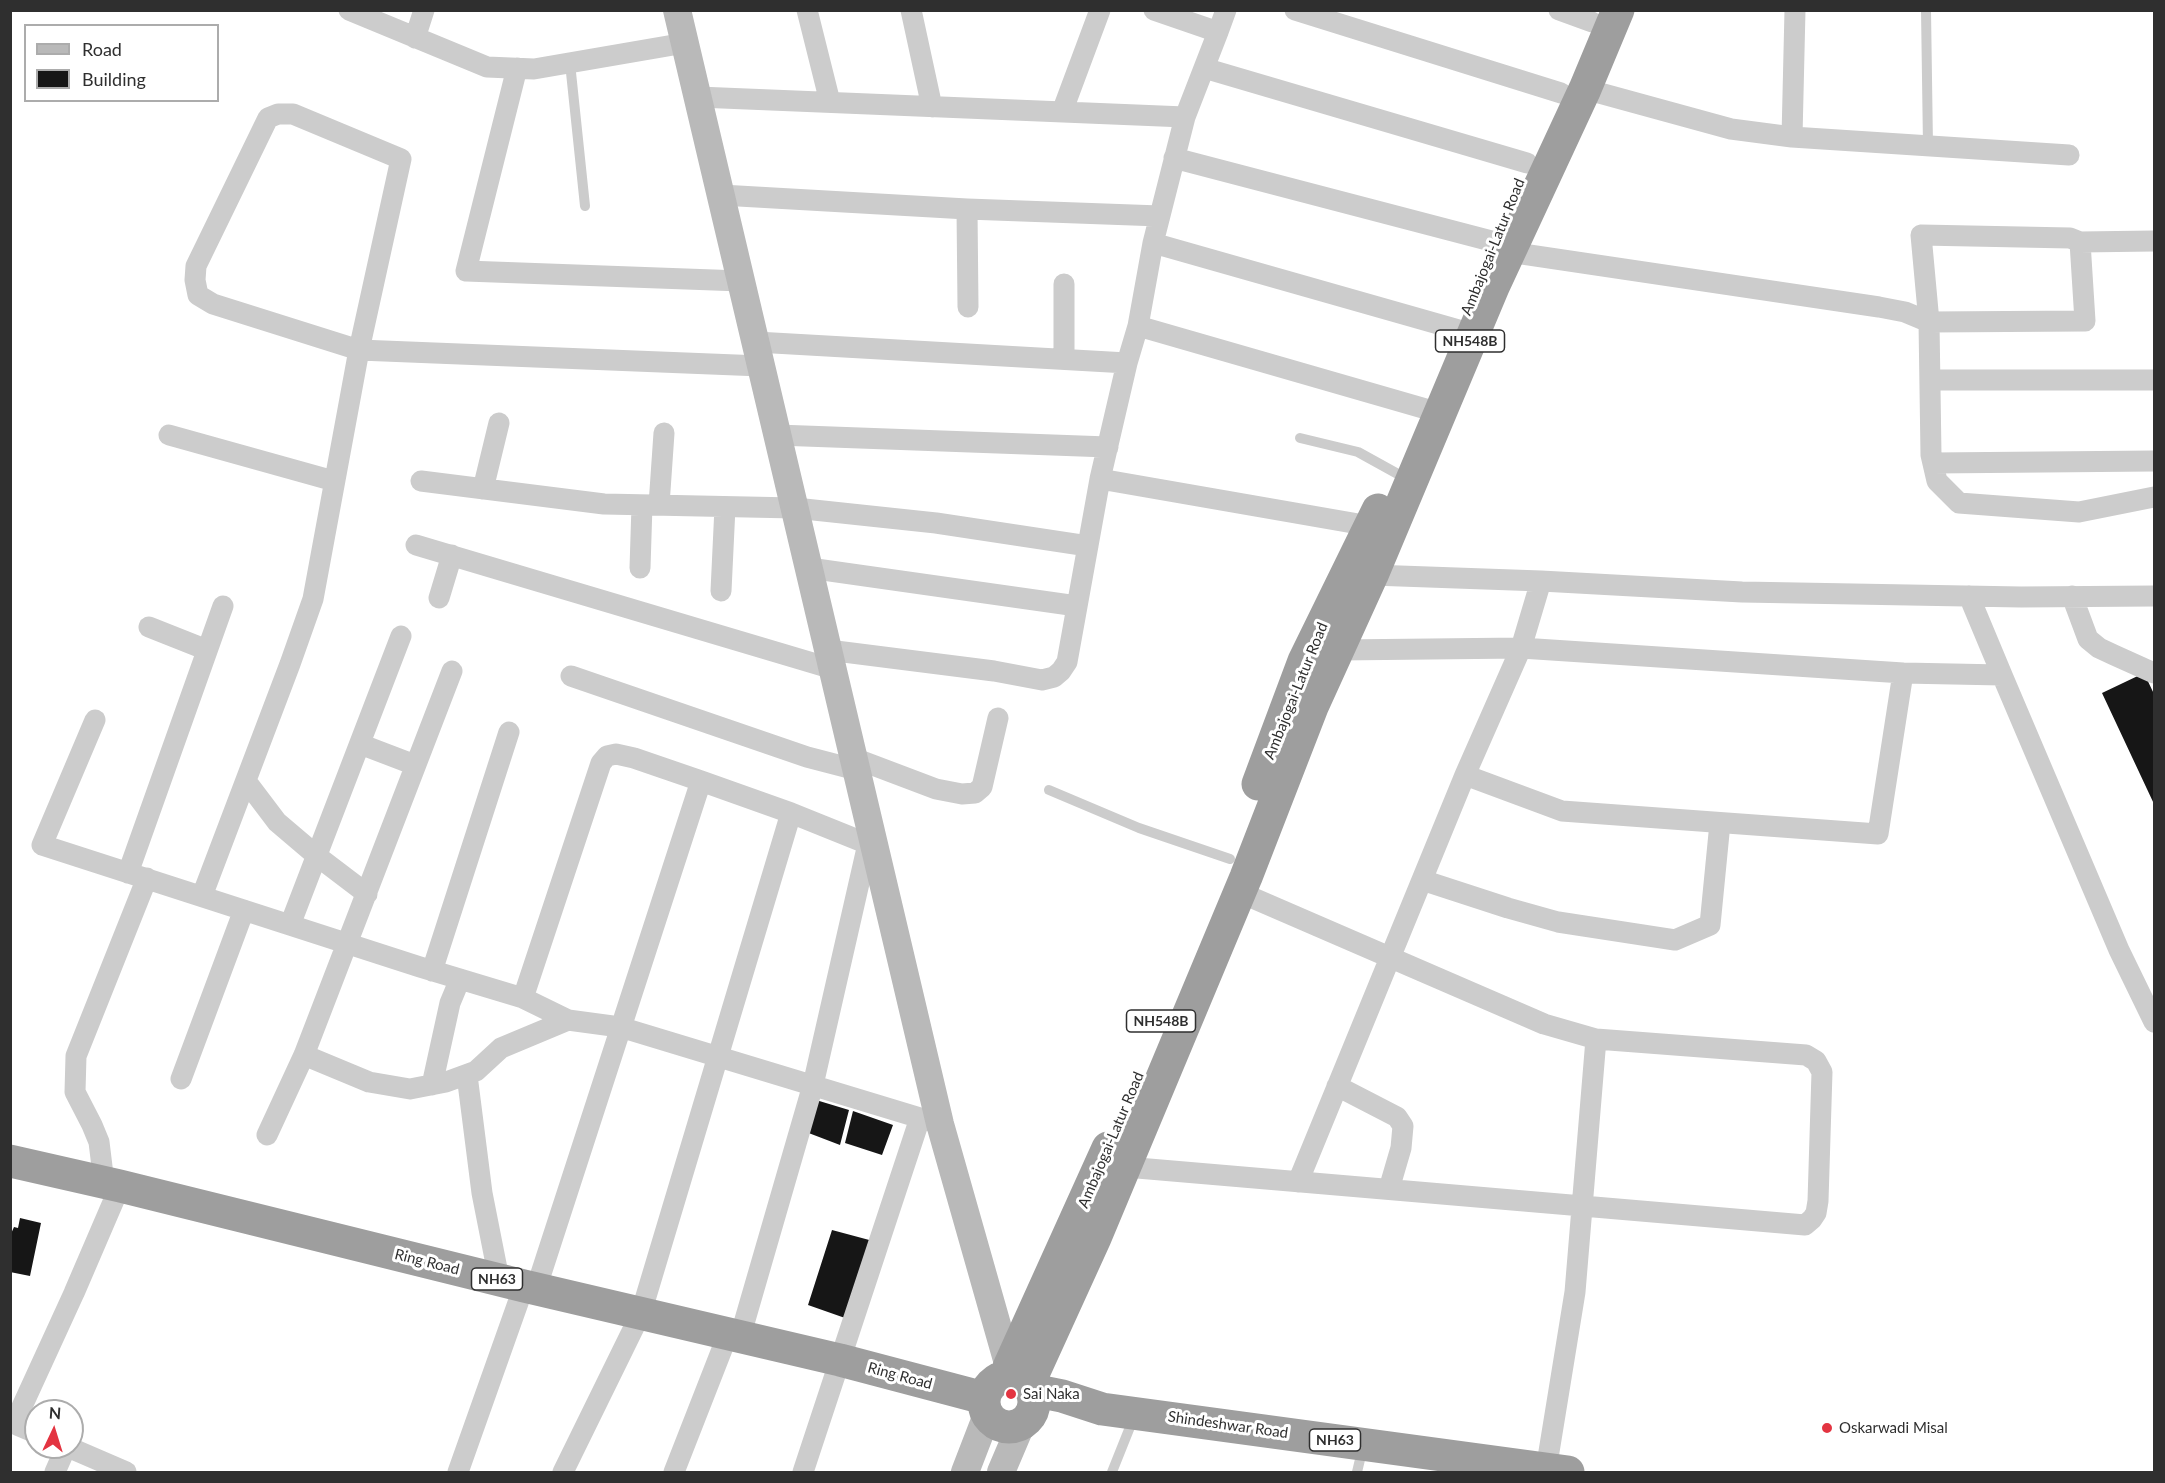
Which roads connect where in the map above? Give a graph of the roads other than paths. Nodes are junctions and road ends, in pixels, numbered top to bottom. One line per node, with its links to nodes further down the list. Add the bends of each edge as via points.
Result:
1 (349, 10): 15 (street)
2 (424, 10): 15 (street)
3 (677, 10): 16 (main road)
4 (807, 10): 22 (street)
5 (911, 10): 23 (street)
6 (1100, 10): 24 (street)
7 (1154, 10): 14 (street)
8 (1226, 10): 14 (street)
9 (1295, 10): 20 (street)
10 (1559, 10): 13 (street)
11 (1795, 10): 26 (street)
12 (1926, 10): 27 (lane)
13 (1602, 14): 20 (highway, Ambajogai-Latur Road / NH548B)
14 (1218, 32): 19 (street)
15 (415, 38): 18 (street, via 487,68)
16 (685, 43): 17 (street); 21 (main road)
17 (570, 63): 18 (street); 32 (lane)
18 (517, 68): 39 (street, via 466,272)
19 (1204, 68): 25 (street); 30 (street)
20 (1573, 91): 26 (street, via 1731,129); 30 (highway, Ambajogai-Latur Road / NH548B); 38 (highway, NH548B)
21 (698, 97): 22 (street); 31 (main road)
22 (830, 102): 23 (street)
23 (932, 106): 24 (street)
24 (1062, 112): 25 (street)
25 (1185, 117): 29 (street)
26 (1792, 137): 27 (street)
27 (1928, 146): 28 (street)
28 (2069, 155)
29 (1174, 158): 34 (street); 38 (street)
30 (1527, 164): 38 (highway, Ambajogai-Latur Road / NH548B)
31 (721, 195): 33 (street); 39 (main road)
32 (585, 206)
33 (967, 209): 34 (street); 41 (street)
34 (1160, 216): 37 (street)
35 (2154, 241): 36 (street)
36 (2080, 242): 42 (street, via 2085,321); 42 (street, via 2070,238 1921,236)
37 (1153, 243): 43 (street); 44 (street)
38 (1502, 247): 42 (street, via 1879,307); 44 (highway, Ambajogai-Latur Road / NH548B); 75 (highway, NH548B)
39 (741, 280): 46 (main road)
40 (1064, 284): 47 (street)
41 (968, 307)
42 (1929, 322): 49 (street)
43 (1138, 326): 48 (street); 51 (street)
44 (1459, 330): 51 (highway, Ambajogai-Latur Road / NH548B)
45 (359, 350): 45 (street, via 401,159 293,114 278,114 268,118 259,134 196,266 198,295 213,304); 46 (street); 62 (street)
46 (758, 354): 47 (street); 55 (main road)
47 (1064, 359): 48 (street)
48 (1127, 363): 57 (street)
49 (1930, 380): 50 (street); 59 (street)
50 (2154, 380)
51 (1426, 409): 60 (highway, Ambajogai-Latur Road / NH548B)
52 (499, 423): 64 (street)
53 (664, 433): 66 (street)
54 (169, 435): 62 (street)
55 (777, 435): 57 (street); 68 (main road)
56 (1300, 438): 60 (lane, via 1358,452)
57 (1108, 447): 61 (street)
58 (2154, 461): 59 (street)
59 (1933, 463): 65 (street, via 1937,481 1959,503 2079,512)
60 (1396, 473): 69 (highway, Ambajogai-Latur Road / NH548B)
61 (1100, 479): 69 (street); 71 (street)
62 (334, 481): 102 (street, via 313,599)
63 (421, 481): 64 (street)
64 (483, 489): 66 (street, via 604,504)
65 (2154, 497)
66 (651, 505): 67 (street); 73 (street)
67 (724, 507): 68 (street); 77 (street)
68 (795, 508): 71 (street, via 936,523); 74 (main road)
69 (1370, 526): 86 (highway, Ambajogai-Latur Road / NH548B)
70 (417, 545): 72 (street)
71 (1088, 546): 83 (street)
72 (452, 555): 81 (street); 89 (street)
73 (640, 568)
74 (809, 568): 83 (street); 89 (main road)
75 (1372, 575): 76 (street); 86 (highway, NH548B)
76 (1541, 580): 78 (street, via 1742,591); 87 (street)
77 (721, 591)
78 (1969, 596): 80 (street); 93 (street)
79 (2154, 596): 80 (street)
80 (2072, 597): 92 (street, via 2088,639 2114,656)
81 (439, 598)
82 (223, 606): 88 (street)
83 (1077, 606): 89 (street, via 1067,662 1061,671 1042,680 994,671)
84 (149, 627): 88 (street)
85 (401, 636): 98 (street)
86 (1327, 644): 87 (street); 109 (highway, Ambajogai-Latur Road / NH548B, via 1304,661); 112 (highway, NH548B, via 1312,707)
87 (1521, 648): 91 (street); 101 (street)
88 (207, 650): 110 (street)
89 (831, 660): 99 (main road)
90 (452, 671): 100 (street)
91 (1903, 673): 93 (street); 106 (street, via 1878,834)
92 (2154, 673)
93 (2002, 675): 123 (street, via 2119,950)
94 (571, 676): 99 (street, via 807,757)
95 (998, 718): 99 (street, via 982,787 975,793 936,789)
96 (95, 720): 110 (street, via 42,844)
97 (509, 732): 119 (street)
98 (360, 744): 100 (street); 108 (street)
99 (855, 764): 107 (main road)
100 (415, 765): 113 (street)
101 (1466, 775): 106 (street, via 1562,811); 111 (street)
102 (246, 781): 108 (street, via 277,822); 114 (street)
103 (701, 781): 105 (street); 121 (street, via 616,754 600,763); 124 (street)
104 (1050, 790): 109 (lane, via 1139,828)
105 (791, 813): 107 (street); 127 (street)
106 (1720, 823): 111 (street, via 1710,925 1675,940 1558,922)
107 (870, 838): 131 (street); 133 (main road)
108 (317, 856): 113 (street); 116 (street)
109 (1230, 859): 136 (highway, Ambajogai-Latur Road / NH548B)
110 (137, 876): 114 (street); 138 (street, via 76,1056 75,1092 99,1142)
111 (1422, 880): 118 (street)
112 (1239, 892): 118 (street); 136 (highway, NH548B)
113 (367, 894): 117 (street)
114 (202, 896): 115 (street)
115 (244, 910): 116 (street); 129 (street)
116 (290, 925): 117 (street)
117 (348, 944): 119 (street); 126 (street)
118 (1390, 956): 125 (street, via 1544,1024); 132 (street)
119 (432, 971): 120 (street)
120 (460, 979): 121 (street); 130 (street, via 450,1003)
121 (523, 998): 122 (street)
122 (568, 1020): 124 (street); 128 (street, via 501,1048)
123 (2154, 1022)
124 (620, 1027): 127 (street); 141 (street)
125 (1596, 1039): 140 (street); 140 (street, via 1806,1055 1816,1061 1822,1072 1818,1201 1816,1213 1805,1225)
126 (304, 1055): 130 (street, via 369,1082 410,1089); 134 (street)
127 (719, 1056): 131 (street); 142 (street)
128 (467, 1075): 130 (street); 141 (street, via 482,1193)
129 (181, 1079)
130 (432, 1085)
131 (813, 1085): 133 (street); 143 (street)
132 (1337, 1086): 137 (street); 139 (street, via 1397,1118 1404,1126)
133 (930, 1121): 144 (street); 145 (main road)
134 (267, 1135)
135 (10, 1161): 138 (highway, Ring Road / NH63)
136 (1113, 1166): 137 (street); 145 (highway, Ambajogai-Latur Road / NH548B)
137 (1298, 1182): 139 (street)
138 (112, 1184): 141 (highway, Ring Road / NH63); 147 (street, via 74,1293)
139 (1389, 1189): 140 (street)
140 (1584, 1205): 151 (street)
141 (520, 1285): 142 (highway, Ring Road / NH63); 154 (street)
142 (641, 1313): 143 (highway, Ring Road / NH63); 155 (street)
143 (734, 1335): 144 (highway, Ring Road / NH63); 156 (street)
144 (840, 1360): 145 (highway, Ring Road / NH63); 157 (street)
145 (1012, 1397): 146 (highway, Shindeshwar Road / NH63, via 1081,1413 1102,1409); 158 (main road, Ambajogai-Latur Road); 159 (main road, Ambajogai-Latur Road)
146 (1136, 1413): 149 (highway, Shindeshwar Road / NH63); 160 (lane)
147 (12, 1423)
148 (84, 1454): 153 (street)
149 (1360, 1458): 151 (highway, Shindeshwar Road / NH63)
150 (61, 1459): 152 (street)
151 (1560, 1472)
152 (55, 1473)
153 (126, 1473)
154 (458, 1473)
155 (563, 1473)
156 (674, 1473)
157 (803, 1473)
158 (964, 1473)
159 (1001, 1473)
160 (1112, 1473)

